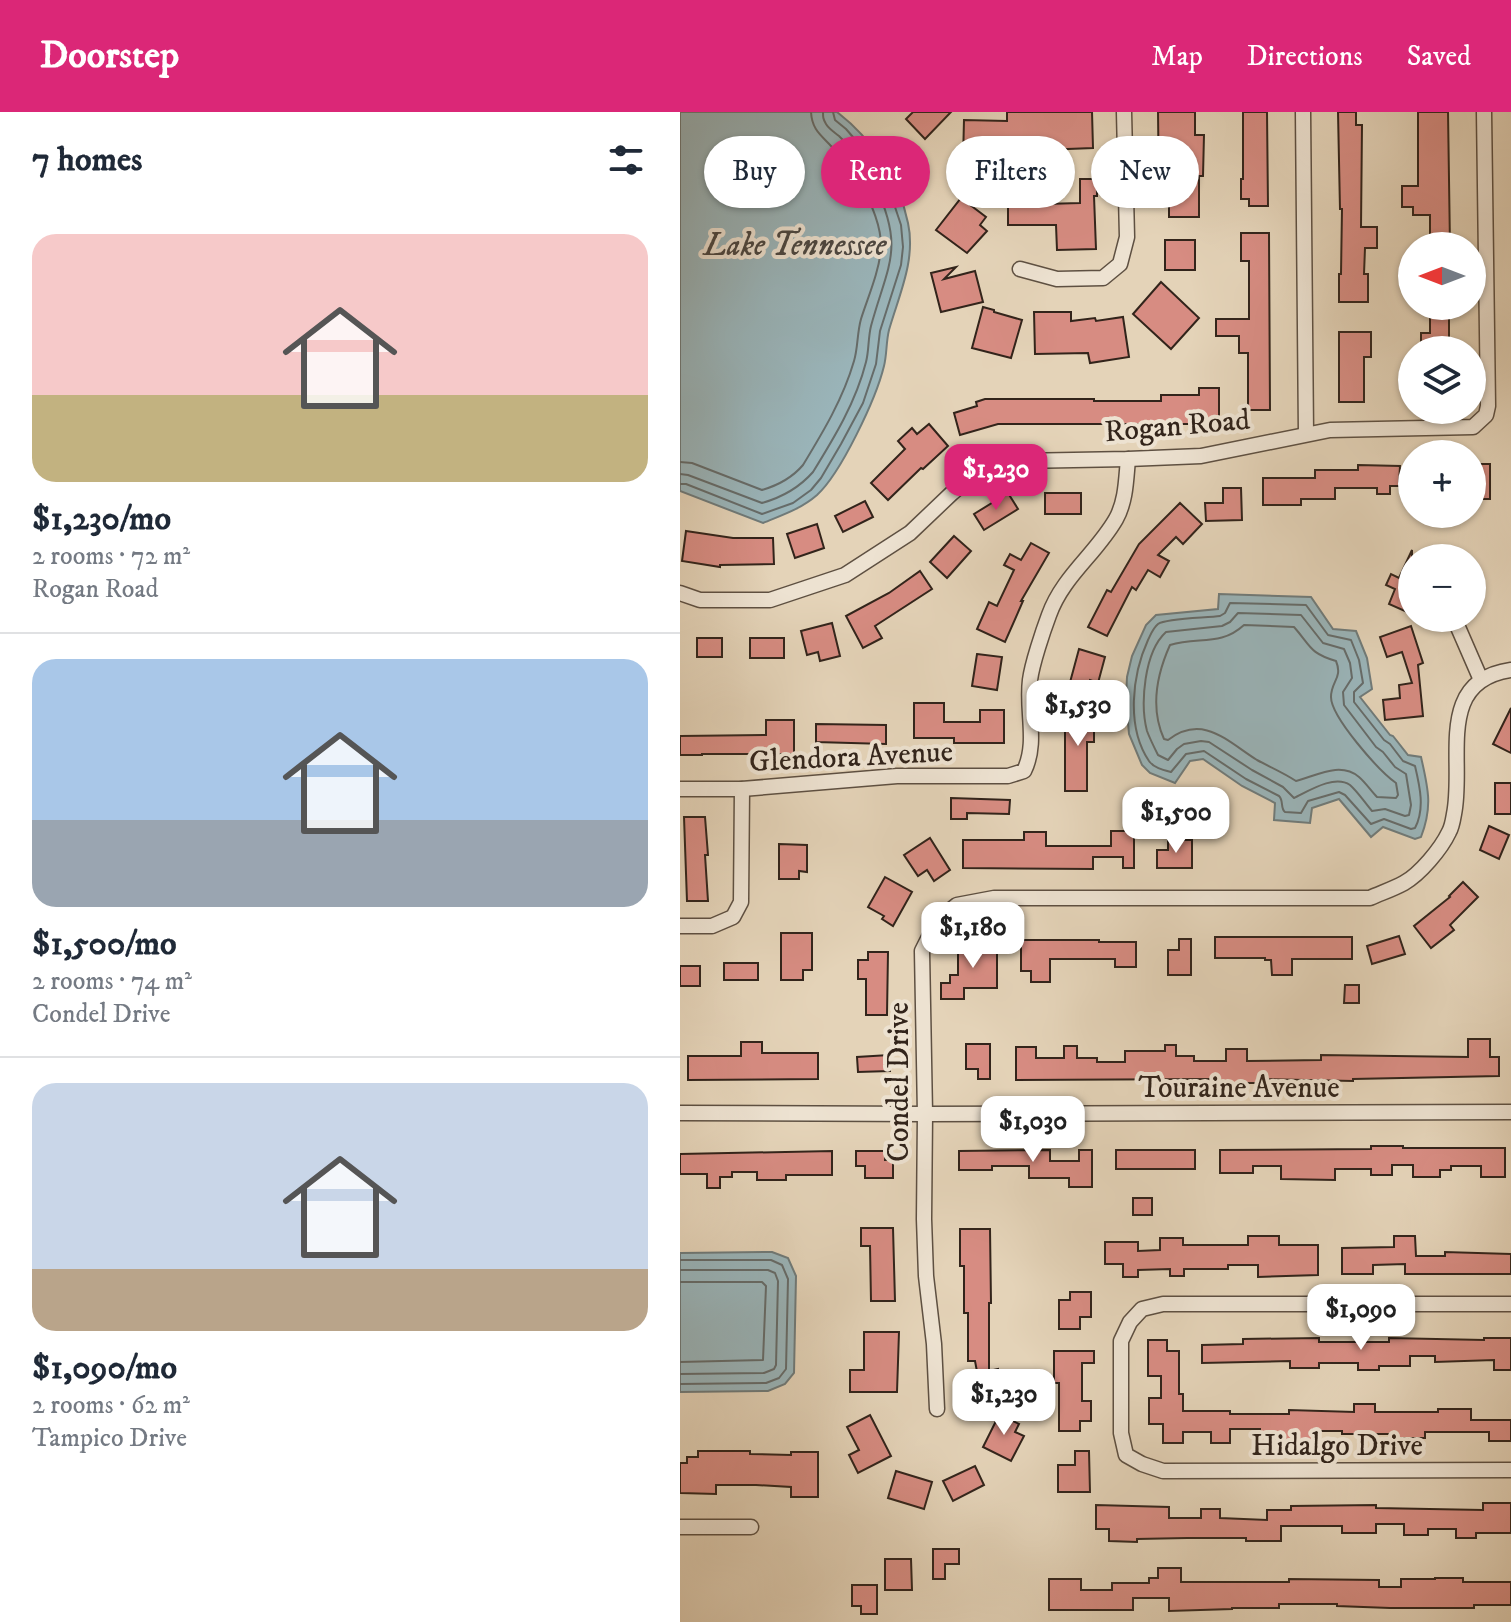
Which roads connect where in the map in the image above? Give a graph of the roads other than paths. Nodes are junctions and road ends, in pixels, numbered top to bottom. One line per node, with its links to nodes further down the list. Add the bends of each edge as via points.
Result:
1 (1124, 112): 4 (street, via 1127,237 1120,264 1103,278 1057,279)
2 (1303, 112): 5 (street)
3 (1484, 112): 5 (street, Rogan Road, via 1486,415 1464,429)
4 (1020, 269)
5 (1306, 434): 6 (street, Rogan Road, via 1201,456)
6 (1128, 459): 7 (street, Rogan Road, via 1019,461 982,468 910,533 845,575 770,600 700,600); 12 (street, Glendora Avenue, via 1117,517 1059,591 1049,616 1030,680 1030,758 1024,771)
7 (680, 593)
8 (1460, 632): 10 (street)
9 (1511, 670): 10 (street)
10 (1481, 680): 16 (street, Condel Drive, via 1464,699 1457,718 1457,798 1450,831 1406,882 1370,898 994,898 957,905 937,921 922,951)
11 (680, 789): 12 (street, Glendora Avenue)
12 (742, 789): 13 (street, via 741,902 733,917 712,926)
13 (680, 926)
14 (1511, 1112): 16 (street, Touraine Avenue)
15 (680, 1113): 16 (street, Touraine Avenue)
16 (925, 1114): 18 (street, Condel Drive, via 926,1276)
17 (1511, 1304): 19 (street, Hidalgo Drive, via 1163,1304 1142,1309 1121,1341 1121,1433 1126,1455 1163,1471)
18 (937, 1409)
19 (1511, 1470)
20 (680, 1527): 21 (street)
21 (751, 1527)

